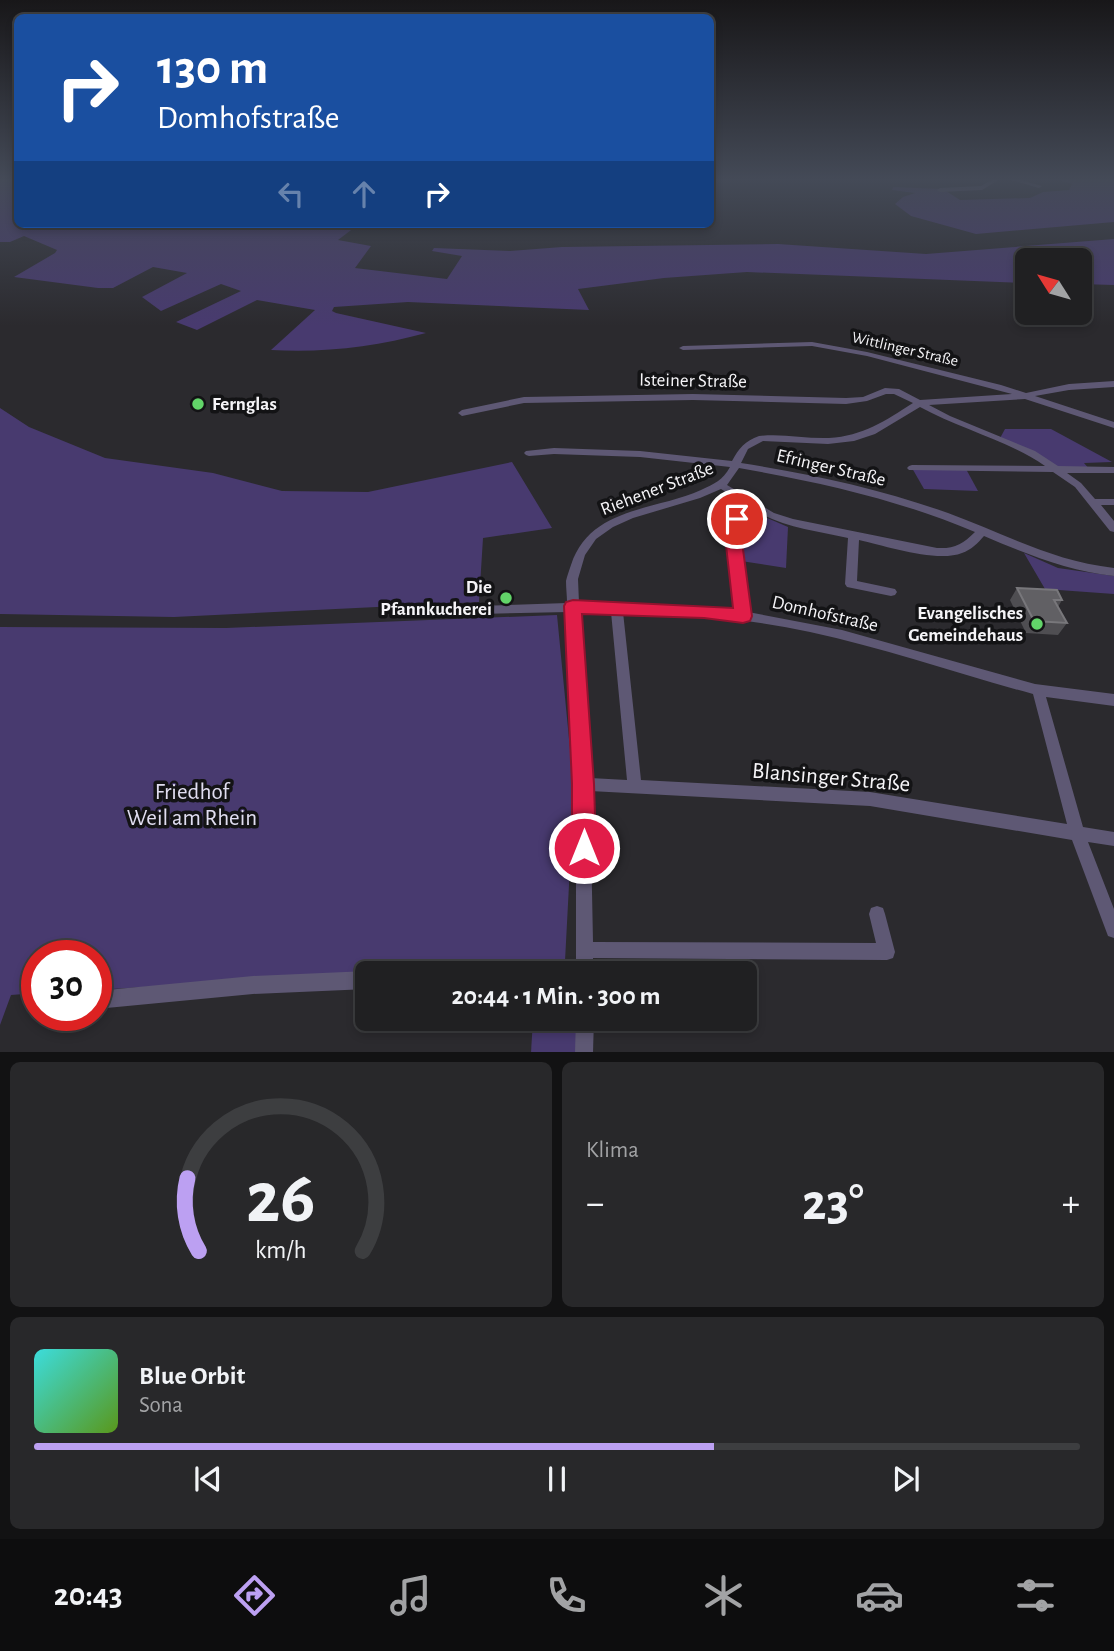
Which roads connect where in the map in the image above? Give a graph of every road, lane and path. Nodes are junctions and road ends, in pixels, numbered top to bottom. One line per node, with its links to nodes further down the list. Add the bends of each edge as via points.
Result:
1 (683, 348): 3 (street, Wittlinger Straße, via 812,344 923,366)
2 (1114, 384): 3 (street, Riehener Straße)
3 (1025, 396): 4 (street, Riehener Straße); 6 (street, Wittlinger Straße)
4 (920, 403): 5 (street, Isteiner Straße, via 890,390 846,401 693,397 514,401); 8 (street, Riehener Straße, via 873,432 853,438 751,441); 10 (street, Isteiner Straße)
5 (462, 413)
6 (1114, 425)
7 (529, 453): 8 (street, Efringer Straße, via 639,453)
8 (736, 466): 12 (street, Riehener Straße); 17 (street, Efringer Straße, via 872,494)
9 (912, 468): 10 (street)
10 (1060, 470): 11 (street); 13 (street, Isteiner Straße)
11 (1114, 470)
12 (721, 485): 15 (street); 21 (street, Riehener Straße, via 617,520 592,536 575,562)
13 (1095, 502): 14 (street); 16 (street, Isteiner Straße)
14 (1114, 502)
15 (752, 505): 18 (street, via 792,522); 24 (street, via 732,527)
16 (1114, 528)
17 (982, 530): 18 (street, via 968,548 948,553); 19 (street, Efringer Straße, via 1069,565)
18 (854, 535): 20 (street, via 851,584)
19 (1114, 572)
20 (891, 592)
21 (573, 606): 22 (street, Domhofstraße); 23 (street, Domhofstraße); 27 (street, Riehener Straße)
22 (617, 609): 24 (street, Domhofstraße); 28 (street)
23 (479, 610)
24 (743, 616): 25 (street, Domhofstraße, via 836,634)
25 (1038, 690): 26 (street, Domhofstraße); 29 (street)
26 (1114, 700)
27 (583, 784): 28 (street, Blansinger Straße); 33 (street, Riehener Straße)
28 (635, 788): 29 (street, Blansinger Straße, via 870,799)
29 (1078, 835): 30 (street, Blansinger Straße); 32 (street)
30 (1114, 839)
31 (877, 914): 33 (street, via 887,952)
32 (1114, 930)
33 (584, 950): 34 (street, Riehener Straße)
34 (585, 961)
35 (355, 981): 36 (street)
36 (112, 998)
37 (585, 1031): 38 (street)
38 (584, 1052)

